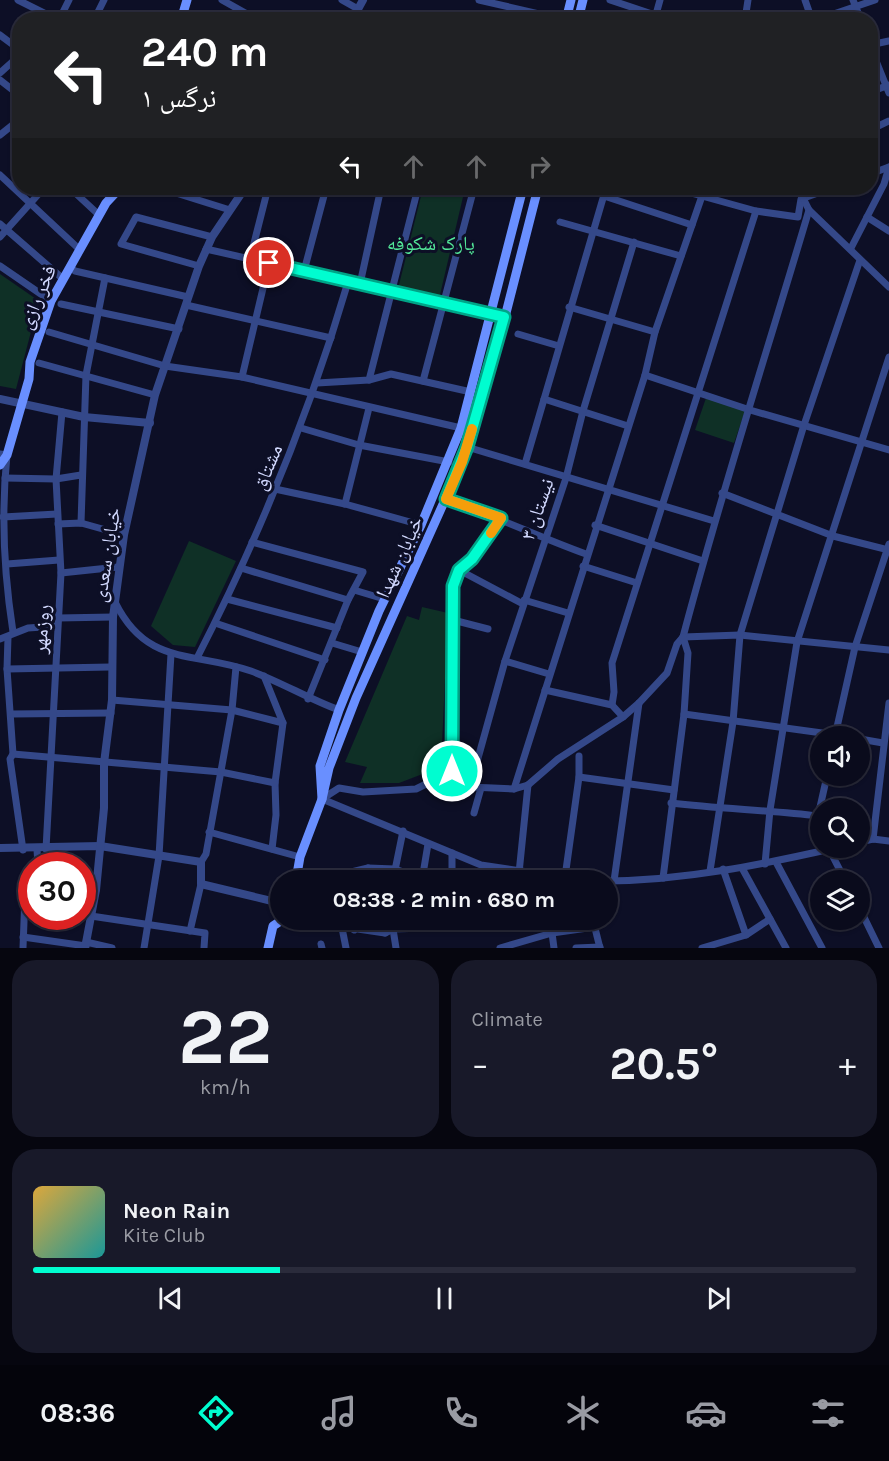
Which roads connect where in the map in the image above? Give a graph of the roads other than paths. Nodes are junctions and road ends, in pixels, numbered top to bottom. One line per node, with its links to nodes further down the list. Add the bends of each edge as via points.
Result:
1 (18, 0): 8 (street)
2 (222, 0): 12 (street)
3 (342, 0): 10 (street)
4 (363, 0): 10 (street)
5 (479, 0): 14 (street)
6 (610, 0): 15 (street)
7 (875, 0): 9 (street)
8 (29, 2): 11 (street)
9 (854, 3): 16 (street)
10 (358, 9): 13 (street)
11 (46, 12)
12 (244, 12)
13 (356, 12)
14 (531, 12)
15 (640, 12)
16 (834, 12)
17 (12, 62): 19 (street)
18 (878, 65): 20 (street)
19 (0, 73)
20 (888, 88)
21 (12, 125): 22 (street)
22 (0, 135)
23 (889, 167): 25 (street)
24 (1, 175): 26 (street)
25 (886, 185): 51 (street)
26 (12, 186)
27 (22, 195): 46 (street)
28 (36, 195): 46 (street)
29 (78, 195): 50 (street)
30 (114, 195): 50 (main road, فخر رازی)
31 (182, 195): 47 (street)
32 (240, 195): 47 (street, خیابان سعدی)
33 (266, 195): 65 (street)
34 (324, 195): 71 (street)
35 (379, 195): 75 (street)
36 (416, 195): 77 (street)
37 (472, 195): 80 (street)
38 (521, 195): 83 (main road, خیابان شهدا)
39 (536, 195): 84 (main road, خیابان شهدا)
40 (698, 195): 44 (street)
41 (800, 195): 45 (street)
42 (812, 195): 45 (street)
43 (604, 196): 54 (street); 56 (street)
44 (702, 196): 49 (street); 54 (street)
45 (801, 199): 48 (street); 49 (street, via 798,218)
46 (29, 202): 55 (street); 62 (street)
47 (230, 210): 59 (street, خیابان سعدی)
48 (809, 210): 61 (street); 111 (street)
49 (756, 211): 104 (street)
50 (99, 215): 62 (main road, فخر رازی)
51 (867, 217): 57 (street); 61 (street)
52 (560, 222): 56 (street)
53 (0, 224): 55 (street)
54 (692, 225): 64 (street)
55 (6, 230): 58 (street); 72 (street)
56 (593, 231): 60 (street); 81 (street)
57 (889, 231)
58 (0, 237)
59 (212, 237): 63 (street, خیابان سعدی); 69 (street, via 136,216 122,244)
60 (634, 242): 64 (street); 85 (street, نیستان ۳)
61 (851, 248): 66 (street)
62 (79, 249): 70 (main road, فخر رازی)
63 (206, 249): 65 (street); 69 (street, خیابان سعدی)
64 (681, 256): 89 (street)
65 (249, 259): 67 (street)
66 (860, 260): 76 (street); 116 (street)
67 (269, 263): 71 (street); 86 (street)
68 (0, 266): 79 (street)
69 (199, 266): 78 (street, خیابان سعدی)
70 (70, 267): 72 (main road, فخر رازی); 73 (street)
71 (304, 271): 74 (street)
72 (62, 278): 79 (main road, فخر رازی)
73 (105, 278): 78 (street); 82 (street)
74 (348, 282): 75 (street); 91 (street, مشتاق)
75 (360, 284): 77 (street)
76 (889, 287)
77 (392, 292): 80 (street); 100 (street)
78 (187, 301): 86 (street); 87 (street, خیابان سعدی)
79 (56, 302): 82 (street); 109 (main road, فخر رازی, via 30,362 29,379)
80 (442, 304): 83 (street); 101 (street)
81 (569, 307): 85 (street); 93 (street)
82 (99, 313): 87 (street); 92 (street)
83 (492, 313): 84 (street); 103 (main road, خیابان شهدا)
84 (504, 317): 122 (main road, خیابان شهدا)
85 (611, 318): 89 (street); 112 (street, نیستان ۳)
86 (255, 321): 91 (street); 99 (street)
87 (179, 329): 96 (street, خیابان سعدی)
88 (49, 332): 92 (street)
89 (655, 332): 98 (street)
90 (518, 334): 93 (street)
91 (331, 338): 102 (street, مشتاق)
92 (92, 344): 96 (street); 97 (street)
93 (559, 346): 108 (street)
94 (889, 357): 120 (street)
95 (39, 363): 97 (street)
96 (165, 366): 99 (street); 105 (street, خیابان سعدی)
97 (86, 375): 105 (street); 114 (street)
98 (645, 375): 104 (street); 117 (street)
99 (242, 377): 106 (street)
100 (369, 380): 101 (street, via 391,374); 102 (street)
101 (423, 381): 103 (street)
102 (317, 383): 106 (street, مشتاق)
103 (471, 392): 119 (main road, خیابان شهدا)
104 (698, 392): 111 (street); 137 (street)
105 (155, 395): 115 (street, خیابان سعدی)
106 (312, 395): 110 (street); 118 (street, مشتاق)
107 (0, 399): 109 (street)
108 (544, 399): 112 (street); 126 (street)
109 (20, 402): 113 (street); 124 (main road, فخر رازی)
110 (369, 408): 119 (street); 121 (street)
111 (750, 410): 116 (street); 134 (street)
112 (583, 411): 117 (street); 130 (street, نیستان ۳)
113 (62, 412): 114 (street); 131 (street, روزمهر)
114 (84, 417): 115 (street); 128 (street)
115 (150, 423): 147 (street, خیابان سعدی)
116 (804, 425): 120 (street); 139 (street)
117 (628, 426): 133 (street)
118 (301, 428): 121 (street); 132 (street, مشتاق)
119 (461, 428): 125 (main road, خیابان شهدا)
120 (861, 442): 123 (street); 148 (street)
121 (359, 445): 125 (street); 136 (street)
122 (467, 447): 126 (street); 135 (main road, خیابان شهدا)
123 (889, 450)
124 (4, 455): 127 (main road, فخر رازی); 129 (street)
125 (449, 462): 145 (main road, خیابان شهدا)
126 (525, 464): 130 (street)
127 (0, 465)
128 (81, 475): 131 (street); 143 (street)
129 (5, 478): 131 (street); 140 (street)
130 (566, 478): 133 (street); 149 (street, نیستان ۳)
131 (56, 479): 138 (street, روزمهر)
132 (275, 489): 136 (street); 150 (street, مشتاق)
133 (608, 489): 137 (street); 146 (street)
134 (722, 493): 139 (street); 142 (street)
135 (446, 499): 141 (street); 234 (main road, خیابان شهدا, via 356,698 329,768)
136 (345, 504): 145 (street)
137 (661, 507): 142 (street); 151 (street)
138 (57, 514): 140 (street); 144 (street, روزمهر)
139 (777, 514): 148 (street); 180 (street)
140 (3, 517): 152 (street)
141 (501, 518): 149 (street); 161 (street, via 472,559)
142 (714, 521): 156 (street)
143 (81, 523): 144 (street); 147 (street)
144 (58, 524): 155 (street, روزمهر)
145 (421, 525): 168 (main road, خیابان شهدا)
146 (595, 525): 151 (street); 154 (street)
147 (124, 535): 159 (street, خیابان سعدی)
148 (833, 536): 153 (street); 183 (street)
149 (544, 539): 154 (street); 170 (street, نیستان ۳)
150 (252, 542): 160 (street, مشتاق); 165 (street, via 363,572)
151 (650, 542): 156 (street); 163 (street)
152 (2, 543): 157 (street)
153 (888, 548): 185 (street)
154 (586, 554): 158 (street)
155 (59, 560): 157 (street); 162 (street, روزمهر)
156 (703, 561): 181 (street)
157 (7, 564): 164 (street)
158 (583, 566): 163 (street); 171 (street)
159 (118, 567): 162 (street); 169 (street, خیابان سعدی)
160 (240, 568): 166 (street, مشتاق); 167 (street)
161 (459, 570): 170 (street); 174 (street, via 453,586)
162 (61, 573): 173 (street, روزمهر)
163 (637, 583): 204 (street, via 612,663)
164 (3, 589): 179 (street)
165 (354, 590): 167 (street); 168 (street)
166 (226, 599): 175 (street, مشتاق); 177 (street)
167 (348, 600): 177 (street)
168 (384, 600): 187 (main road, خیابان شهدا)
169 (115, 602): 172 (street, خیابان سعدی); 188 (street, via 123,618 148,644)
170 (523, 602): 171 (street); 191 (street, نیستان ۳)
171 (568, 613): 196 (street)
172 (113, 617): 173 (street); 192 (street, خیابان سعدی)
173 (58, 618): 176 (street, روزمهر)
174 (453, 620): 178 (street); 224 (street)
175 (215, 623): 189 (street, مشتاق); 190 (street)
176 (57, 627): 179 (street, via 28,628); 194 (street, روزمهر)
177 (337, 628): 184 (street)
178 (488, 629)
179 (11, 635): 182 (street); 195 (street)
180 (740, 635): 181 (street); 183 (street); 212 (street)
181 (683, 637): 201 (street, via 667,673); 210 (street, via 688,653)
182 (0, 639)
183 (797, 642): 185 (street); 215 (street)
184 (332, 643): 187 (street); 190 (street)
185 (855, 647): 186 (street); 214 (street)
186 (889, 651)
187 (362, 652): 206 (main road, خیابان شهدا)
188 (171, 654): 189 (street); 203 (street)
189 (197, 658): 193 (street)
190 (325, 660): 199 (street)
191 (505, 660): 196 (street); 230 (street, نیستان ۳)
192 (110, 666): 194 (street); 200 (street, خیابان سعدی)
193 (236, 667): 197 (street); 205 (street)
194 (54, 668): 195 (street); 209 (street, روزمهر)
195 (7, 669): 208 (street)
196 (549, 674): 198 (street)
197 (264, 676): 199 (street); 213 (street)
198 (544, 690): 204 (street); 232 (street)
199 (308, 699): 206 (street)
200 (112, 700): 203 (street); 207 (street, خیابان سعدی)
201 (639, 703): 211 (street); 228 (street)
202 (889, 703): 218 (street)
203 (170, 704): 205 (street); 223 (street)
204 (612, 705): 211 (street)
205 (232, 710): 213 (street); 225 (street)
206 (339, 710): 234 (main road, خیابان شهدا, via 320,766)
207 (111, 713): 209 (street); 222 (street, خیابان سعدی)
208 (11, 714): 209 (street); 219 (street)
209 (53, 714): 221 (street, روزمهر)
210 (684, 714): 212 (street); 233 (street)
211 (623, 717): 229 (street, via 558,759)
212 (733, 722): 215 (street); 236 (street)
213 (283, 723): 227 (street)
214 (837, 726)
215 (784, 729): 216 (street); 237 (street)
216 (810, 733)
217 (870, 741): 218 (street)
218 (883, 743): 242 (street)
219 (13, 754): 221 (street); 250 (street, via 10,759)
220 (579, 756): 226 (street)
221 (52, 758): 222 (street); 248 (street, روزمهر)
222 (104, 764): 223 (street); 246 (street, خیابان سعدی)
223 (163, 768): 225 (street); 254 (street)
224 (452, 771): 230 (street); 234 (street, via 417,789 363,792 339,788)
225 (221, 772): 227 (street); 241 (street)
226 (579, 777): 228 (street); 270 (street)
227 (275, 783): 249 (street)
228 (626, 783): 233 (street); 271 (street)
229 (528, 785): 232 (street); 269 (street)
230 (470, 787): 231 (street)
231 (481, 788): 232 (street); 238 (street)
232 (514, 789)
233 (674, 789): 235 (street)
234 (322, 799): 240 (street); 255 (main road, خیابان شهدا)
235 (671, 803): 236 (street); 273 (street)
236 (722, 809): 237 (street); 272 (street)
237 (770, 810): 239 (street); 258 (street)
238 (474, 813)
239 (810, 815)
240 (403, 831): 245 (street); 260 (street)
241 (209, 832): 249 (street); 256 (street)
242 (873, 839): 243 (street); 244 (street)
243 (870, 840)
244 (889, 842)
245 (428, 844): 252 (street); 266 (street)
246 (100, 846): 248 (street); 254 (street); 276 (street, خیابان سعدی)
247 (0, 849): 250 (street)
248 (41, 849): 250 (street); 251 (street, روزمهر)
249 (272, 849): 255 (street)
250 (23, 850)
251 (40, 852)
252 (452, 853): 267 (street); 268 (street)
253 (810, 853): 257 (street)
254 (159, 855): 256 (street); 280 (street)
255 (300, 857): 263 (main road, خیابان شهدا)
256 (201, 862): 275 (street)
257 (776, 862): 258 (street); 312 (street)
258 (765, 864): 261 (street)
259 (368, 868): 260 (street); 264 (street)
260 (395, 868): 265 (street)
261 (742, 868): 262 (street); 279 (street)
262 (723, 869): 272 (street); 295 (street)
263 (298, 870)
264 (362, 870)
265 (400, 870)
266 (424, 870)
267 (452, 870)
268 (505, 870)
269 (519, 870)
270 (566, 870)
271 (613, 870)
272 (710, 871): 273 (street)
273 (663, 879): 274 (street)
274 (618, 881)
275 (201, 884): 277 (street); 292 (street)
276 (96, 890)
277 (270, 901)
278 (96, 917): 280 (street)
279 (770, 919): 295 (street); 311 (street)
280 (148, 925): 292 (street); 301 (street)
281 (23, 930): 296 (street)
282 (89, 930): 297 (street, خیابان سعدی)
283 (272, 930): 303 (main road)
284 (342, 930): 304 (street)
285 (354, 930): 293 (street)
286 (385, 930): 293 (street)
287 (391, 930): 293 (street)
288 (393, 930): 305 (street)
289 (565, 930): 294 (street)
290 (595, 930): 309 (street)
291 (870, 930): 313 (street)
292 (190, 931): 302 (street, via 205,933)
293 (385, 933)
294 (552, 933): 298 (street); 307 (street)
295 (746, 935): 310 (street)
296 (23, 937): 297 (street); 299 (street)
297 (86, 945): 300 (street)
298 (510, 947): 306 (street)
299 (23, 948)
300 (112, 948)
301 (144, 948)
302 (204, 948)
303 (268, 948)
304 (346, 948)
305 (396, 948)
306 (500, 948)
307 (554, 948)
308 (576, 948): 309 (street)
309 (601, 948)
310 (702, 948)
311 (786, 948)
312 (822, 948)
313 (879, 948)

